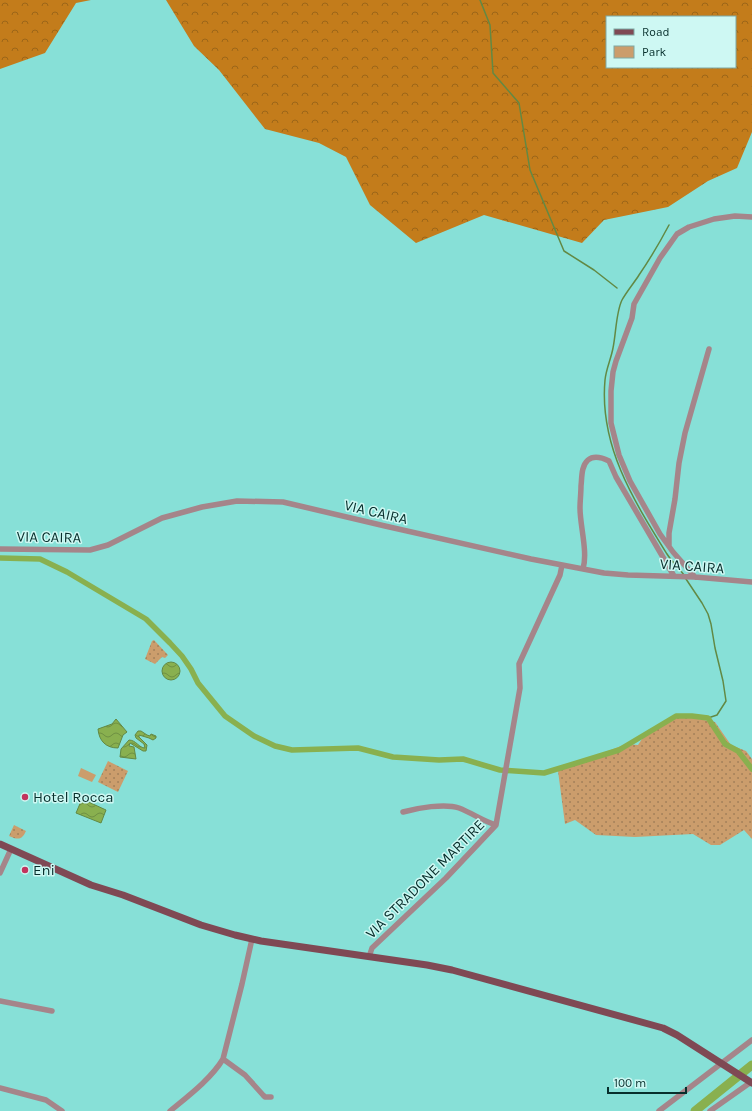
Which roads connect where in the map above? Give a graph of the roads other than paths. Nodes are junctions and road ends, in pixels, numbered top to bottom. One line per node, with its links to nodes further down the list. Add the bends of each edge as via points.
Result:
1 (752, 217): 3 (street, via 714,219 677,234 634,304 632,318 616,361 611,391 611,422 619,455 630,481)
2 (709, 349): 3 (street, via 685,433 668,533)
3 (669, 546): 8 (street)
4 (0, 549): 5 (street, VIA CAIRA, via 90,550 108,545 162,518 202,507 237,501 283,502)
5 (562, 565): 6 (street, VIA CAIRA); 11 (street, VIA STRADONE MARTIRE, via 560,575 519,664 520,688)
6 (583, 569): 7 (street, VIA CAIRA, via 628,575); 7 (street, via 581,481 584,466 592,458 598,458 609,461)
7 (674, 576): 8 (street, VIA CAIRA)
8 (695, 577): 9 (street, VIA CAIRA)
9 (752, 582)
10 (404, 812): 11 (street, via 415,809 458,808)
11 (496, 825): 16 (street, VIA STRADONE MARTIRE, via 446,878 372,948)
12 (0, 844): 13 (main road)
13 (11, 850): 14 (street); 15 (main road, via 91,885 201,925)
14 (0, 873)
15 (252, 938): 16 (main road); 20 (street)
16 (369, 956): 21 (main road, via 452,970 663,1028)
17 (0, 1001): 18 (street)
18 (52, 1011)
19 (752, 1040): 21 (street)
20 (223, 1059): 24 (street, via 245,1075 263,1096); 26 (street, via 189,1096)
21 (724, 1064): 22 (main road); 27 (street)
22 (751, 1082): 28 (street)
23 (0, 1088): 25 (street, via 46,1100)
24 (271, 1097)
25 (62, 1111)
26 (170, 1111)
27 (658, 1111)
28 (710, 1111)

